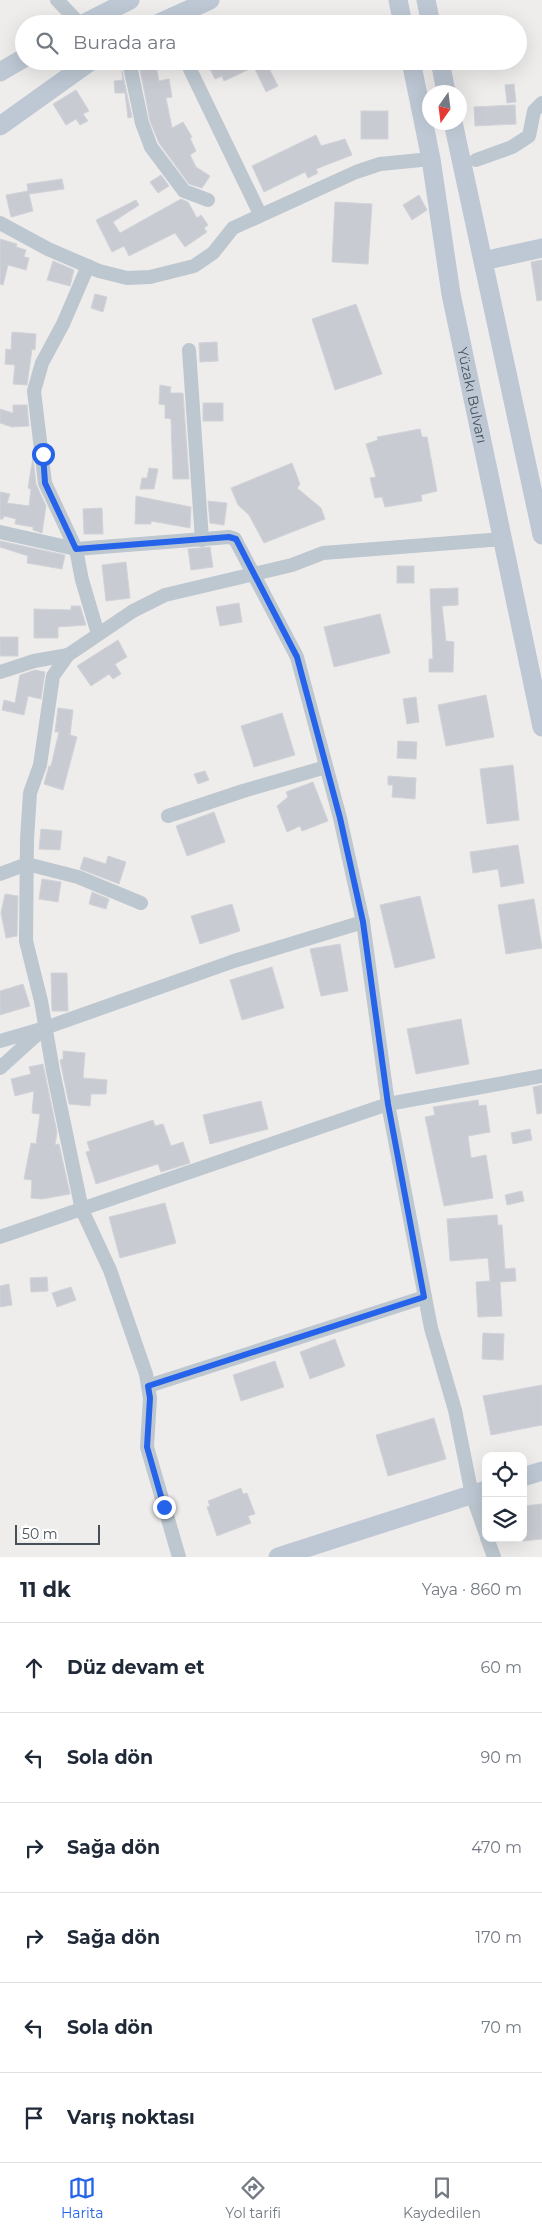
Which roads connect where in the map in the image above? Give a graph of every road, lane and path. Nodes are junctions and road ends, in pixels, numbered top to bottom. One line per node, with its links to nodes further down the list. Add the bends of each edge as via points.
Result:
1 (57, 0): 6 (street)
2 (130, 0): 7 (main road)
3 (210, 0): 8 (main road)
4 (398, 0): 9 (main road)
5 (426, 0): 10 (main road)
6 (72, 15)
7 (99, 15)
8 (178, 15)
9 (401, 15)
10 (430, 15)
11 (15, 63): 17 (main road)
12 (79, 70): 20 (main road)
13 (131, 70): 24 (street, via 142,123 151,147 184,191)
14 (190, 70): 25 (street)
15 (412, 70): 22 (main road, Yüzakı Bulvarı)
16 (442, 70): 18 (main road)
17 (0, 72)
18 (445, 85)
19 (542, 103): 23 (street, via 534,111 529,136 512,147)
20 (0, 126)
21 (455, 130): 28 (main road)
22 (431, 159): 25 (street, via 380,164); 33 (main road, Yüzakı Bulvarı, via 450,294)
23 (476, 160)
24 (208, 200)
25 (260, 214): 29 (street, via 233,228 213,254 194,266 150,277 127,278)
26 (0, 223): 29 (street)
27 (542, 248): 28 (main road)
28 (483, 261): 31 (main road)
29 (88, 266): 35 (street, via 42,363 34,391 45,483)
30 (189, 350): 34 (street)
31 (541, 522)
32 (0, 532): 35 (street)
33 (503, 539): 36 (street, via 323,553 292,565); 40 (main road, Yüzakı Bulvarı)
34 (202, 540): 35 (street); 36 (street, via 236,539)
35 (76, 549): 37 (street)
36 (252, 574): 37 (street, via 165,594); 41 (street, via 297,657)
37 (98, 634): 38 (street)
38 (68, 655): 39 (street); 43 (street, via 53,676 40,765 30,793)
39 (0, 672)
40 (542, 727)
41 (326, 767): 42 (street); 46 (street)
42 (168, 816)
43 (26, 864): 44 (street); 45 (street, via 78,876); 47 (street, via 26,941)
44 (0, 874)
45 (141, 902)
46 (363, 922): 47 (street, via 234,961); 51 (street)
47 (45, 1028): 48 (street); 49 (street); 52 (street)
48 (0, 1041)
49 (0, 1068)
50 (542, 1076): 51 (street)
51 (388, 1104): 52 (street); 54 (street)
52 (82, 1210): 53 (street); 55 (street, via 110,1270)
53 (0, 1237)
54 (424, 1297): 55 (street); 58 (street)
55 (148, 1386): 61 (street, via 147,1447)
56 (542, 1471): 57 (main road)
57 (527, 1476)
58 (479, 1493): 59 (street); 62 (main road)
59 (482, 1511)
60 (488, 1542): 63 (street)
61 (179, 1557)
62 (278, 1557)
63 (494, 1557)

